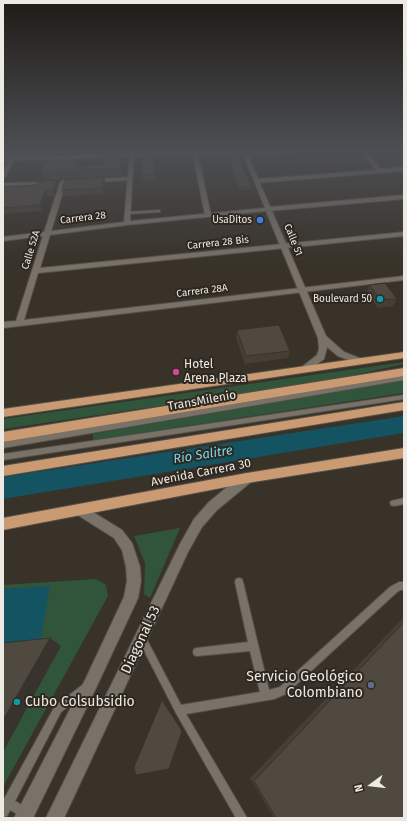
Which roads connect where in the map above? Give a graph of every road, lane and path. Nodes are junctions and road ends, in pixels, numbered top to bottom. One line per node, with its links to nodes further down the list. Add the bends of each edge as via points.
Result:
1 (61, 189): 11 (street, Calle 52A)
2 (129, 189): 8 (street)
3 (203, 189): 9 (street)
4 (261, 189): 6 (street, Calle 51)
5 (404, 198): 6 (street, Carrera 28)
6 (269, 209): 9 (street, Carrera 28); 14 (street, Calle 51)
7 (159, 211): 8 (lane)
8 (127, 213): 10 (street)
9 (208, 215): 10 (street, Carrera 28)
10 (127, 223): 11 (street, Carrera 28)
11 (46, 233): 13 (street, Carrera 28); 15 (street, Calle 52A)
12 (404, 234): 14 (street, Carrera 28 Bis)
13 (3, 239)
14 (284, 246): 15 (street, Carrera 28 Bis); 17 (street, Calle 51)
15 (35, 272): 18 (street, Calle 52A)
16 (404, 278): 17 (street, Carrera 28A)
17 (302, 290): 18 (street, Carrera 28A); 20 (street, Calle 51)
18 (19, 323): 19 (street, Carrera 28A)
19 (3, 325)
20 (322, 338): 22 (street, Calle 51, via 341,354); 23 (street, Calle 51, via 321,357)
21 (404, 355): 22 (highway)
22 (359, 361): 23 (highway)
23 (306, 368): 28 (highway)
24 (404, 372): 29 (highway)
25 (404, 378): 30 (lane, TransMilenio)
26 (404, 396): 32 (lane, TransMilenio)
27 (404, 406): 33 (highway)
28 (3, 413)
29 (3, 437)
30 (3, 445)
31 (404, 453): 34 (highway, Avenida Carrera 30)
32 (3, 457)
33 (3, 471)
34 (247, 478): 37 (highway, Avenida Carrera 30); 41 (street, Diagonal 53, via 213,506 198,523)
35 (404, 502): 36 (lane)
36 (394, 503)
37 (80, 510): 38 (highway, Avenida Carrera 30); 44 (street, Diagonal 53, via 118,534 128,548 134,581 131,598)
38 (3, 524)
39 (239, 582): 42 (lane)
40 (404, 586): 45 (lane, via 393,590 288,688 279,693)
41 (142, 639): 46 (lane); 49 (street, Diagonal 53)
42 (254, 646): 43 (lane); 45 (lane)
43 (197, 652)
44 (91, 683): 47 (lane, via 58,709); 48 (street, Diagonal 53)
45 (265, 695): 46 (lane)
46 (179, 710): 50 (lane)
47 (6, 808): 48 (lane)
48 (24, 816)
49 (55, 818)
50 (242, 818)

